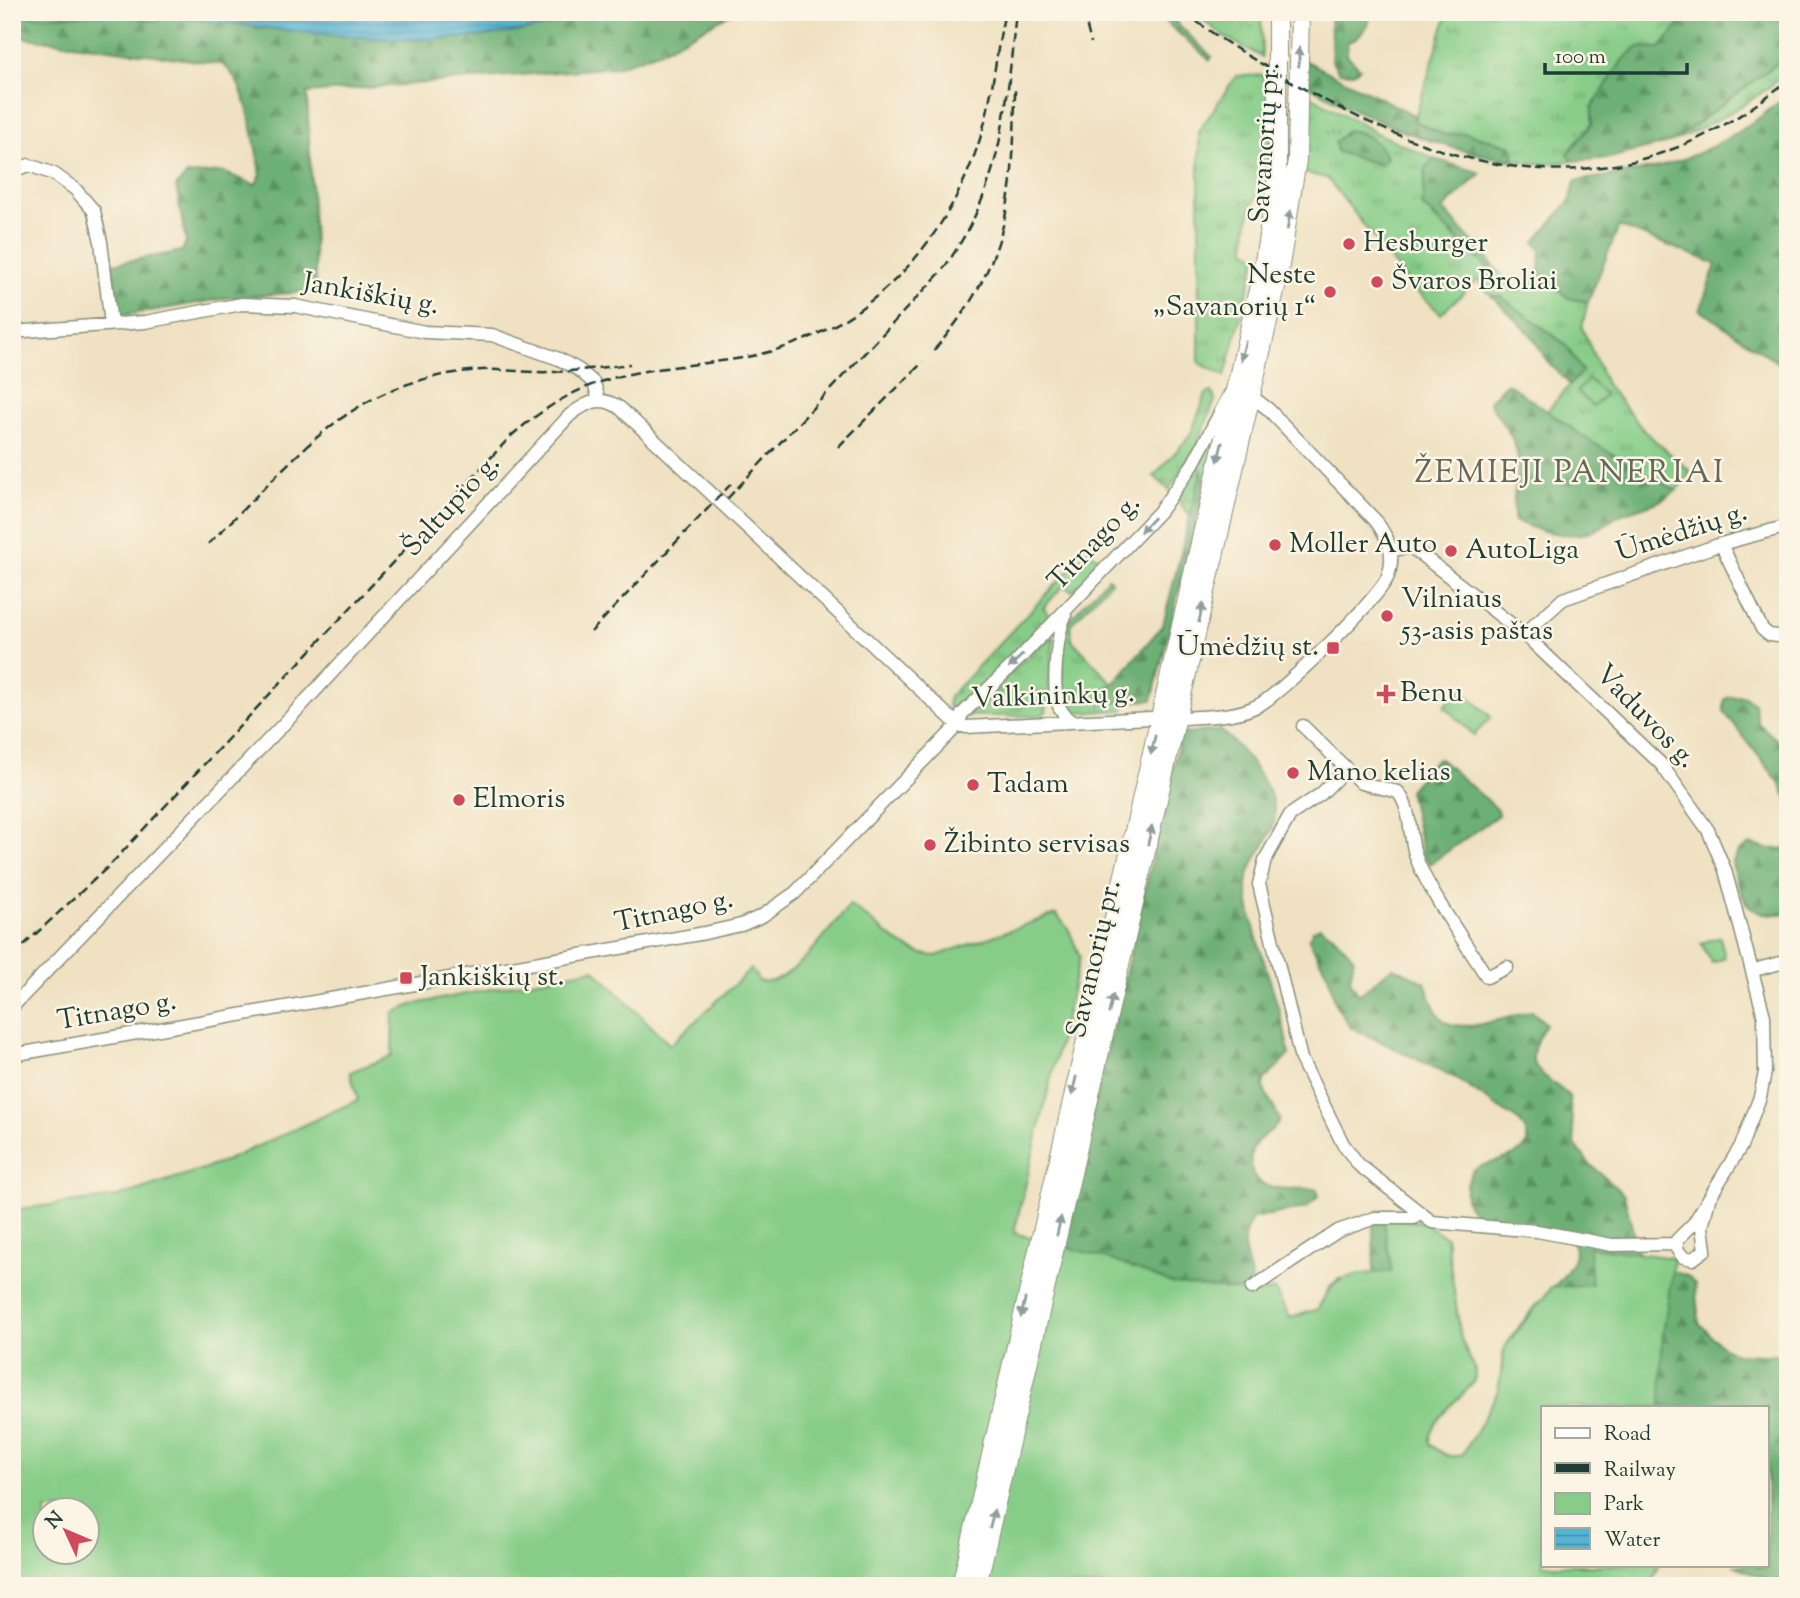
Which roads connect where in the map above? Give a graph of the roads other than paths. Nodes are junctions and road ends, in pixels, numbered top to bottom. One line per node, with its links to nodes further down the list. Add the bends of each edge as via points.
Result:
1 (1277, 12): 6 (highway, Savanorių pr., one-way to 6, via 1277,177)
2 (1300, 12): 7 (highway, Savanorių pr., one-way to 2, via 1293,198)
3 (12, 171): 4 (street, via 29,165 54,174 94,211)
4 (111, 324): 5 (street, Jankiškių g.); 8 (street, Jankiškių g., via 242,304 271,304 425,332 492,335 579,370 594,383)
5 (12, 332)
6 (1236, 385): 12 (street, Titnago g., one-way to 12, via 1178,487); 32 (highway, Savanorių pr., one-way to 32)
7 (1251, 396): 11 (street, via 1376,521); 33 (highway, Savanorių pr., one-way to 7)
8 (599, 400): 18 (street, via 620,408); 24 (street, Šaltupio g., via 570,415)
9 (1788, 526): 10 (street, Ūmėdžių g.)
10 (1721, 544): 13 (street, Ūmėdžių g., via 1563,599); 14 (street, via 1762,629 1769,635)
11 (1391, 550): 13 (street, Vaduvos g., via 1411,547); 16 (street, via 1389,574 1377,596 1269,698 1231,714)
12 (1072, 604): 17 (street, via 1060,627 1056,690 1058,704); 18 (street, Titnago g., one-way to 18, via 962,714)
13 (1524, 635): 23 (street, Vaduvos g., via 1642,745 1682,789 1708,830 1725,870)
14 (1788, 637)
15 (1151, 718): 17 (street, Valkininkų g.)
16 (1185, 718)
17 (1070, 722): 18 (street, Valkininkų g.)
18 (958, 725): 25 (street, Titnago g., via 795,893 741,925)
19 (1303, 726): 20 (street)
20 (1346, 769): 22 (street, via 1368,786 1398,792 1407,810 1417,859 1472,954 1487,977); 27 (street, Vaduvos g., via 1284,825 1265,860 1260,894 1308,1076 1349,1153)
21 (1788, 961): 23 (street)
22 (1507, 967)
23 (1754, 970): 26 (street, Vaduvos g., via 1765,1031 1762,1091 1741,1146)
24 (12, 1007)
25 (12, 1055)
26 (1709, 1199): 28 (street, Vaduvos g.); 29 (street, Vaduvos g.)
27 (1418, 1213): 30 (street, Vaduvos g., via 1432,1222 1537,1231 1612,1245); 31 (street, Vaduvos g., via 1414,1218 1375,1218 1338,1231)
28 (1688, 1229): 29 (street); 30 (street, Vaduvos g.)
29 (1702, 1234): 30 (street, Vaduvos g., via 1706,1245 1698,1257 1684,1257)
30 (1676, 1244)
31 (1252, 1288)
32 (961, 1586)
33 (977, 1586)

